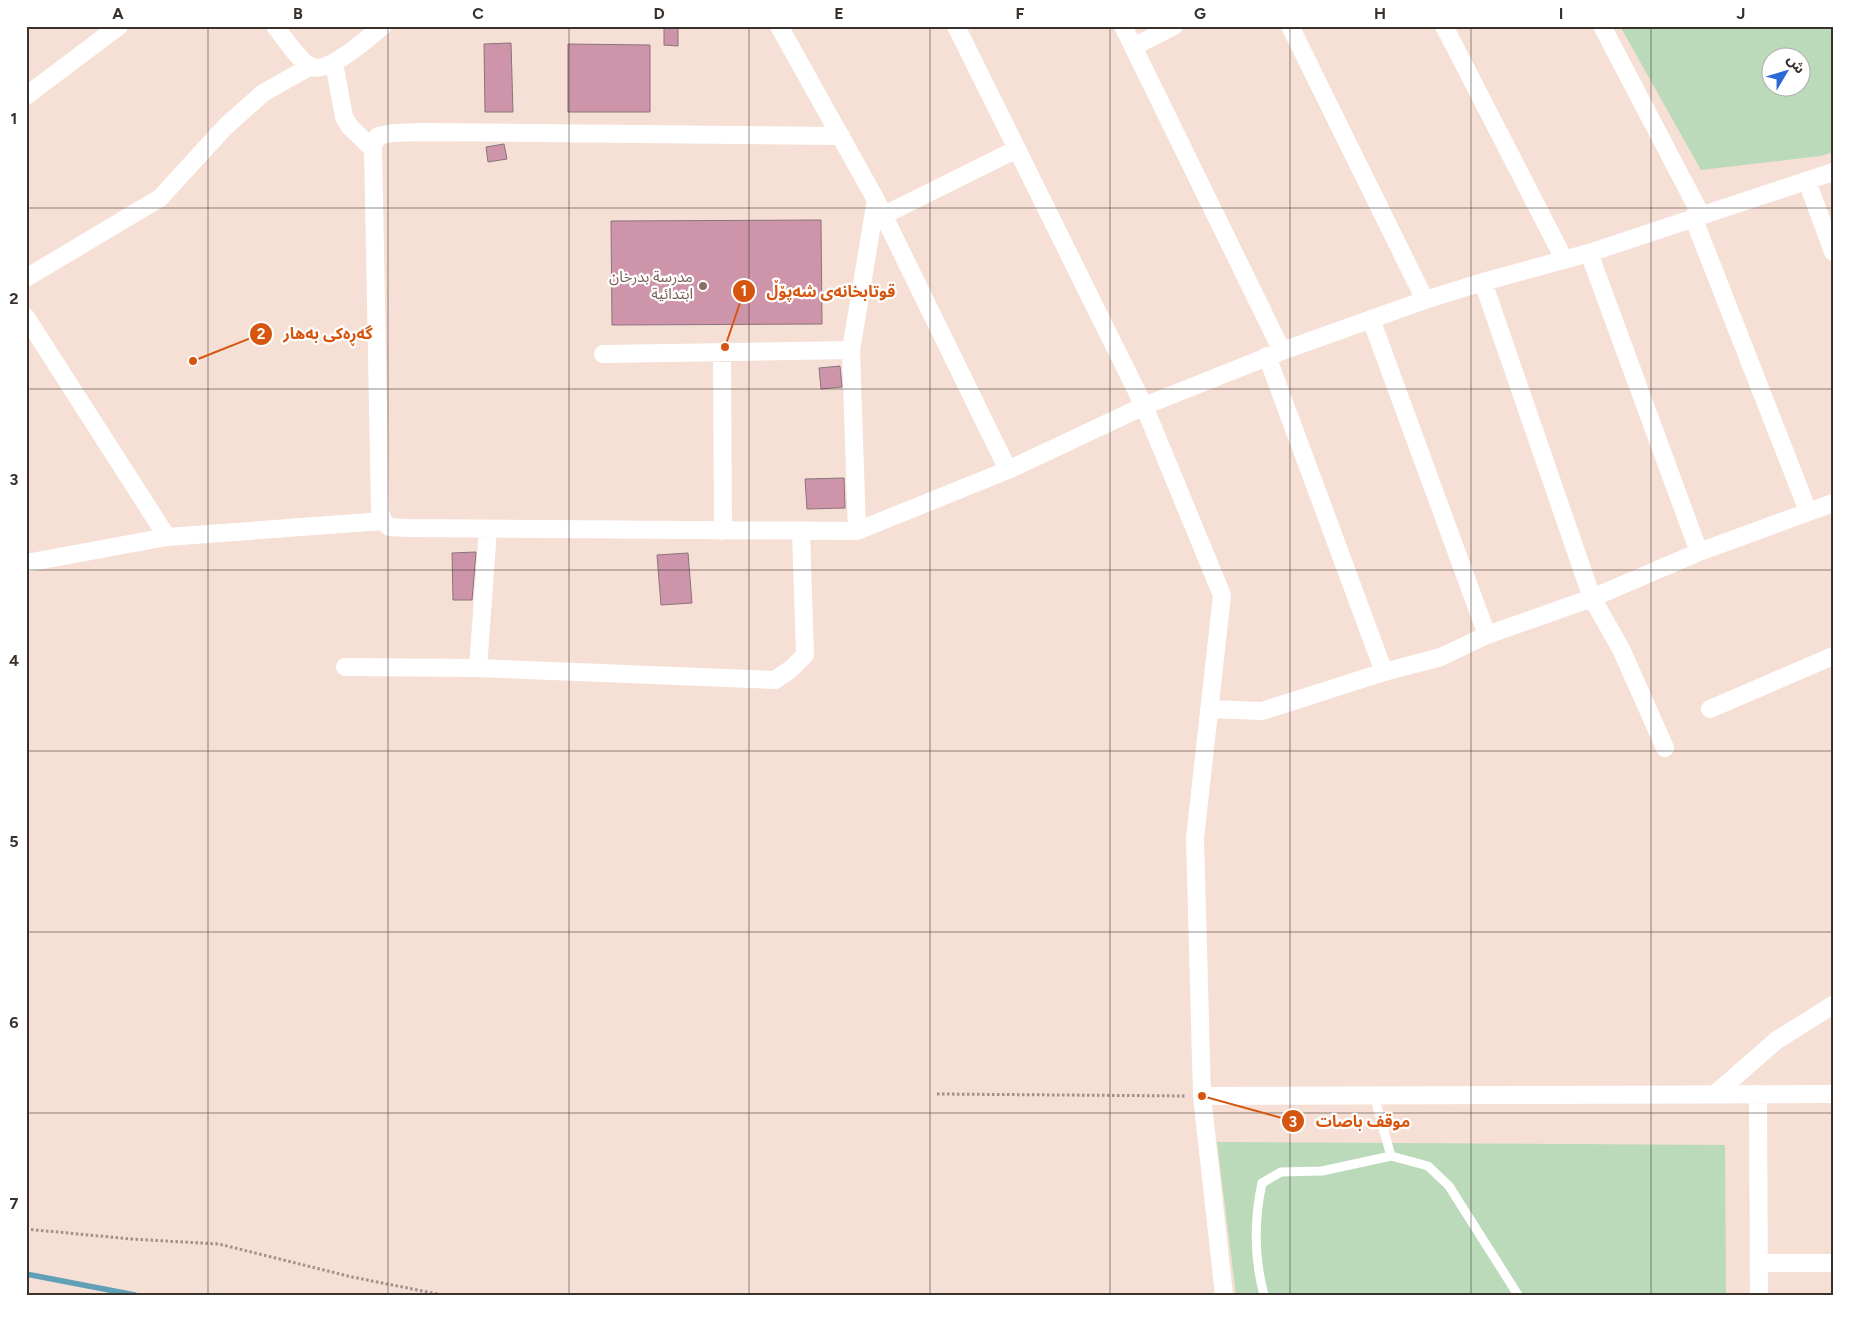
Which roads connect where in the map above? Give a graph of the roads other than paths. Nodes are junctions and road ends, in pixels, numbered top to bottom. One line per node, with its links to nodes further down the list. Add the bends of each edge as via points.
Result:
1 (119, 26): 14 (street)
2 (275, 26): 13 (street)
3 (383, 26): 12 (street)
4 (779, 26): 15 (street)
5 (956, 26): 17 (street)
6 (1123, 26): 11 (street)
7 (1174, 26): 11 (street)
8 (1290, 26): 27 (street)
9 (1444, 26): 24 (street)
10 (1602, 26): 21 (street)
11 (1133, 47): 33 (street)
12 (334, 63): 13 (street, via 321,68); 16 (street, via 344,117)
13 (310, 66): 25 (street, via 263,93 225,126 160,198)
14 (26, 96)
15 (841, 136): 16 (street, via 424,132 378,136); 20 (street)
16 (373, 149): 38 (street, via 380,511)
17 (1017, 149): 20 (street); 34 (street)
18 (1833, 172): 19 (street)
19 (1807, 181): 21 (street); 22 (street)
20 (880, 208): 30 (street); 35 (street)
21 (1697, 216): 23 (street); 37 (street)
22 (1833, 252)
23 (1589, 253): 24 (street); 44 (street)
24 (1564, 259): 26 (street)
25 (26, 278)
26 (1483, 282): 27 (street); 46 (street)
27 (1425, 300): 29 (street)
28 (26, 317): 43 (street)
29 (1371, 319): 33 (street); 47 (street)
30 (851, 350): 31 (street); 42 (street)
31 (722, 352): 32 (street); 40 (street)
32 (603, 354)
33 (1274, 354): 34 (street); 51 (street)
34 (1144, 406): 35 (street); 52 (street, via 1222,595)
35 (1008, 470): 42 (street)
36 (1833, 502): 37 (street)
37 (1808, 511): 44 (street)
38 (383, 521): 39 (street, via 389,527); 43 (street)
39 (488, 529): 40 (street); 50 (street)
40 (723, 531): 41 (street)
41 (801, 531): 42 (street); 50 (street, via 805,655 775,680)
42 (857, 531)
43 (167, 537): 45 (street)
44 (1699, 552): 46 (street)
45 (26, 563)
46 (1592, 598): 47 (street); 54 (street, via 1621,649)
47 (1487, 635): 51 (street, via 1441,657)
48 (1833, 656): 53 (street)
49 (345, 667): 50 (street)
50 (478, 668)
51 (1384, 672): 52 (street, via 1262,711)
52 (1209, 708): 60 (street, via 1195,838)
53 (1710, 709)
54 (1664, 748)
55 (1833, 1005): 56 (street, via 1777,1040)
56 (1715, 1094): 57 (street); 59 (street)
57 (1758, 1094): 58 (street); 62 (street)
58 (1833, 1094)
59 (1374, 1095): 60 (street); 61 (lane)
60 (1202, 1096): 64 (street)
61 (1391, 1156): 65 (lane, via 1322,1171 1282,1172 1262,1183 1257,1207 1256,1251); 66 (lane, via 1428,1166 1449,1186)
62 (1759, 1263): 63 (street); 67 (street)
63 (1833, 1263)
64 (1224, 1295)
65 (1264, 1295)
66 (1518, 1295)
67 (1759, 1295)

